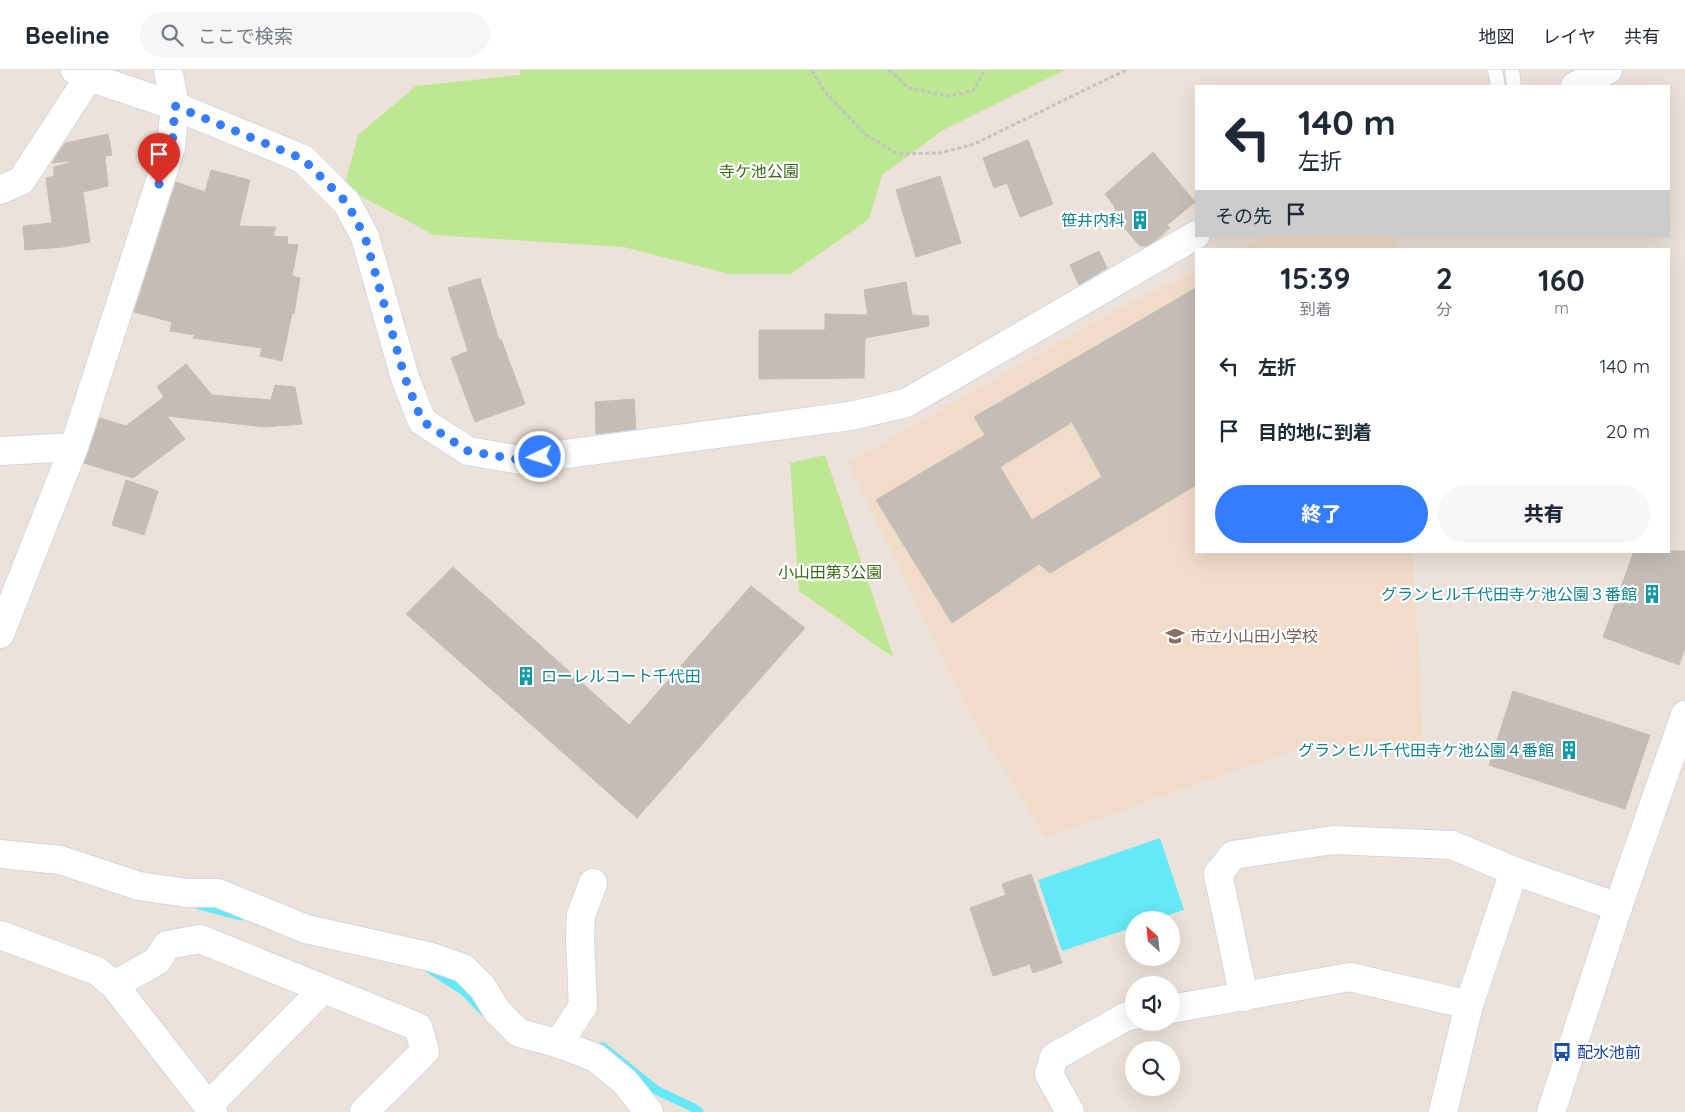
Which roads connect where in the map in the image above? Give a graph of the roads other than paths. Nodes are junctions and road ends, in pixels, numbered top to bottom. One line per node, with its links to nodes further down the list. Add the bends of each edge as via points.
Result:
1 (168, 70): 9 (street)
2 (1495, 70): 6 (lane)
3 (1512, 70): 7 (lane)
4 (1608, 70): 8 (street)
5 (82, 73): 9 (street); 10 (street, via 21,181)
6 (1498, 85)
7 (1514, 85)
8 (1577, 85)
9 (175, 106): 11 (street, via 303,159 329,184 347,203 365,237 405,378 422,421 468,451 521,460 850,416 906,403); 12 (street, via 172,147)
10 (0, 190)
11 (1195, 235)
12 (74, 447): 13 (street); 14 (street)
13 (0, 451)
14 (0, 634)
15 (1685, 714): 19 (street)
16 (0, 854): 27 (street, via 60,860 139,886 218,893 306,929 431,957 463,968 519,1033)
17 (1514, 871): 19 (street); 23 (street, via 1452,845 1333,840 1233,855 1218,874); 24 (street)
18 (593, 883): 27 (street, via 582,915 580,937 583,1006)
19 (1618, 907): 33 (street)
20 (0, 935): 21 (street, via 97,971)
21 (114, 985): 22 (street, via 157,961 167,945 200,939); 28 (street)
22 (323, 988): 28 (street); 29 (street, via 418,1027 425,1051)
23 (1244, 997): 24 (street, via 1350,977); 25 (street)
24 (1469, 1005): 32 (street)
25 (1180, 1008)
26 (1125, 1017): 31 (street, via 1054,1057 1049,1074)
27 (557, 1044): 30 (street, via 596,1058 625,1082)
28 (211, 1109)
29 (364, 1112)
30 (649, 1112)
31 (1070, 1112)
32 (1443, 1112)
33 (1551, 1112)

